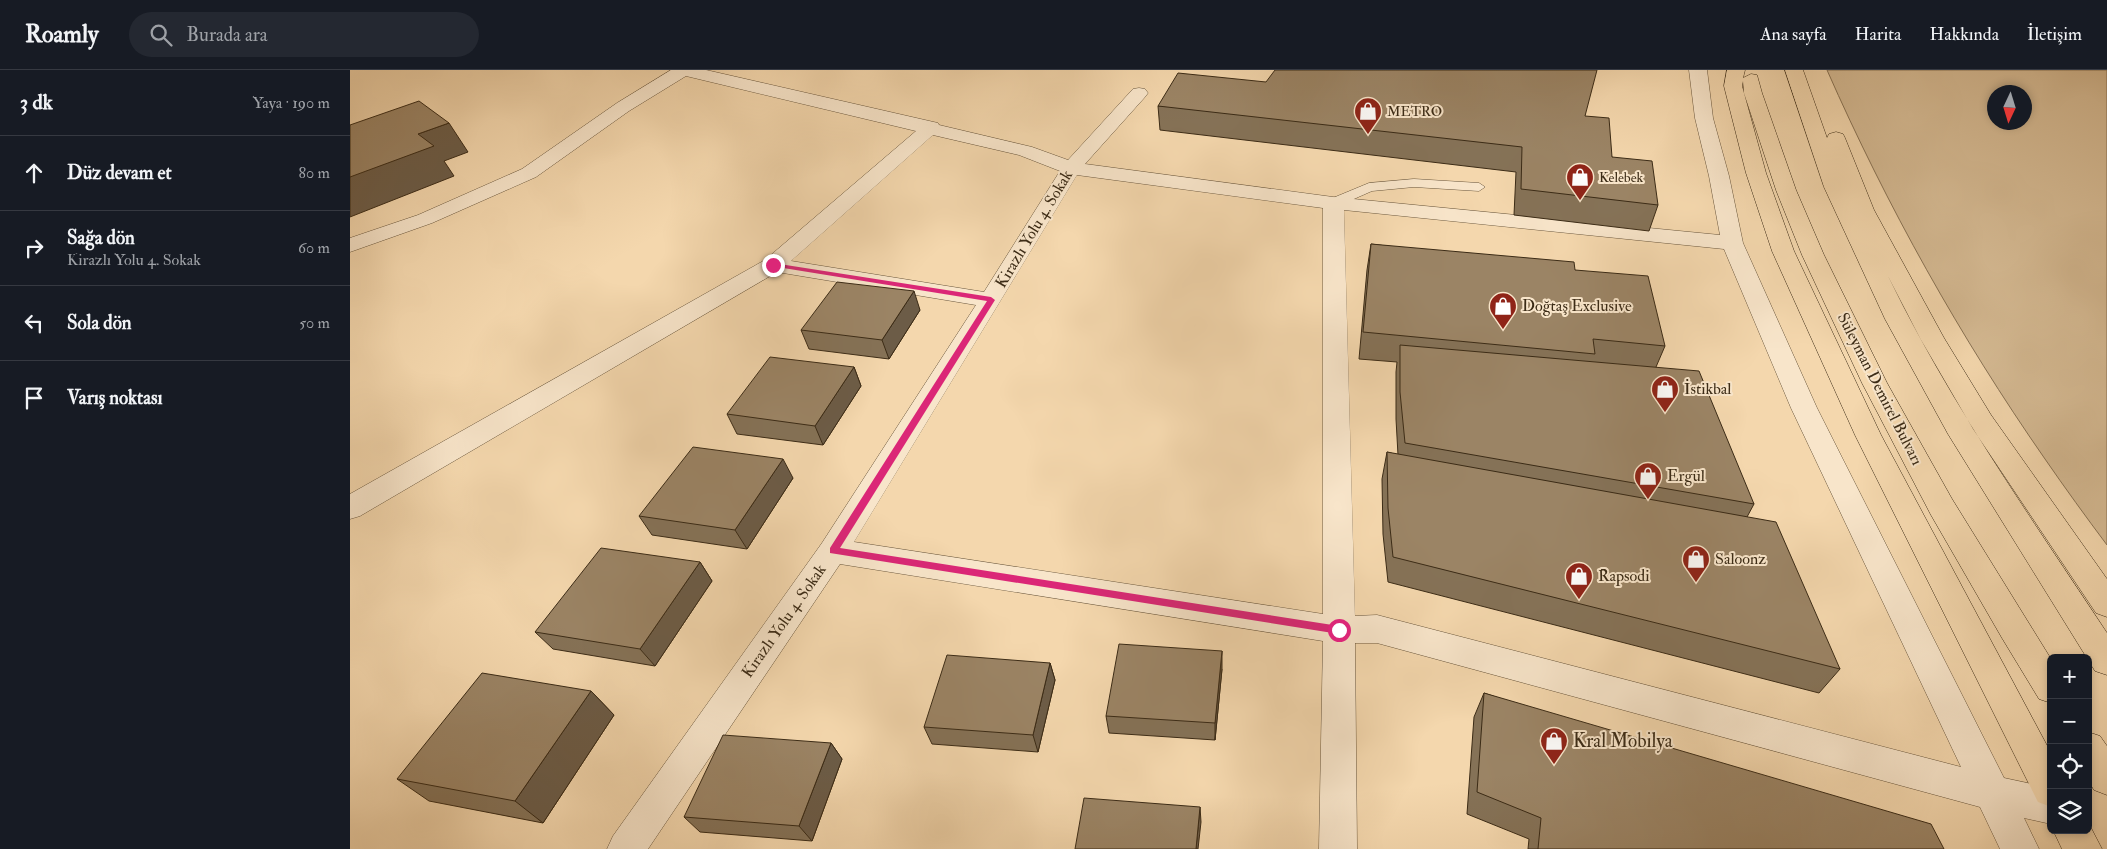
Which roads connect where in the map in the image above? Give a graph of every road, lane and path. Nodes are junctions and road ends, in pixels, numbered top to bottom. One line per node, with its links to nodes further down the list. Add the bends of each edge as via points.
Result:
1 (684, 70): 8 (street); 12 (street, via 623,107 529,173 426,219)
2 (1698, 70): 13 (street, via 1704,118)
3 (1736, 70): 24 (highway, via 1733,86 1756,173 1783,251 1868,435)
4 (1750, 70): 21 (highway, Süleyman Demirel Bulvarı, via 1753,93 1786,189 1842,316 1904,440 1987,588)
5 (1794, 70): 20 (highway, via 1834,187 1897,319 1957,427)
6 (1804, 70): 18 (highway, via 1819,96 1864,210 1932,338 1982,422)
7 (1139, 93): 9 (street, Kirazlı Yolu 4. Sokak)
8 (931, 127): 9 (street, via 1026,151); 14 (street)
9 (1071, 168): 11 (street); 15 (street, Kirazlı Yolu 4. Sokak)
10 (1479, 187): 11 (lane, via 1414,183 1369,187)
11 (1333, 203): 13 (street); 19 (street)
12 (350, 244)
13 (1732, 244): 25 (street, via 1804,408)
14 (773, 265): 15 (street); 16 (street)
15 (991, 300): 17 (street, Kirazlı Yolu 4. Sokak)
16 (350, 508)
17 (834, 551): 19 (street); 28 (street, Kirazlı Yolu 4. Sokak)
18 (2107, 604)
19 (1339, 630): 25 (street, via 1377,629); 29 (street)
20 (2107, 661)
21 (2047, 682)
22 (2092, 754): 23 (highway)
23 (2107, 778)
24 (2050, 789)
25 (1993, 793): 26 (street); 30 (street)
26 (2047, 805)
27 (2074, 834): 31 (highway)
28 (626, 849)
29 (1338, 849)
30 (2020, 849)
31 (2083, 849)

